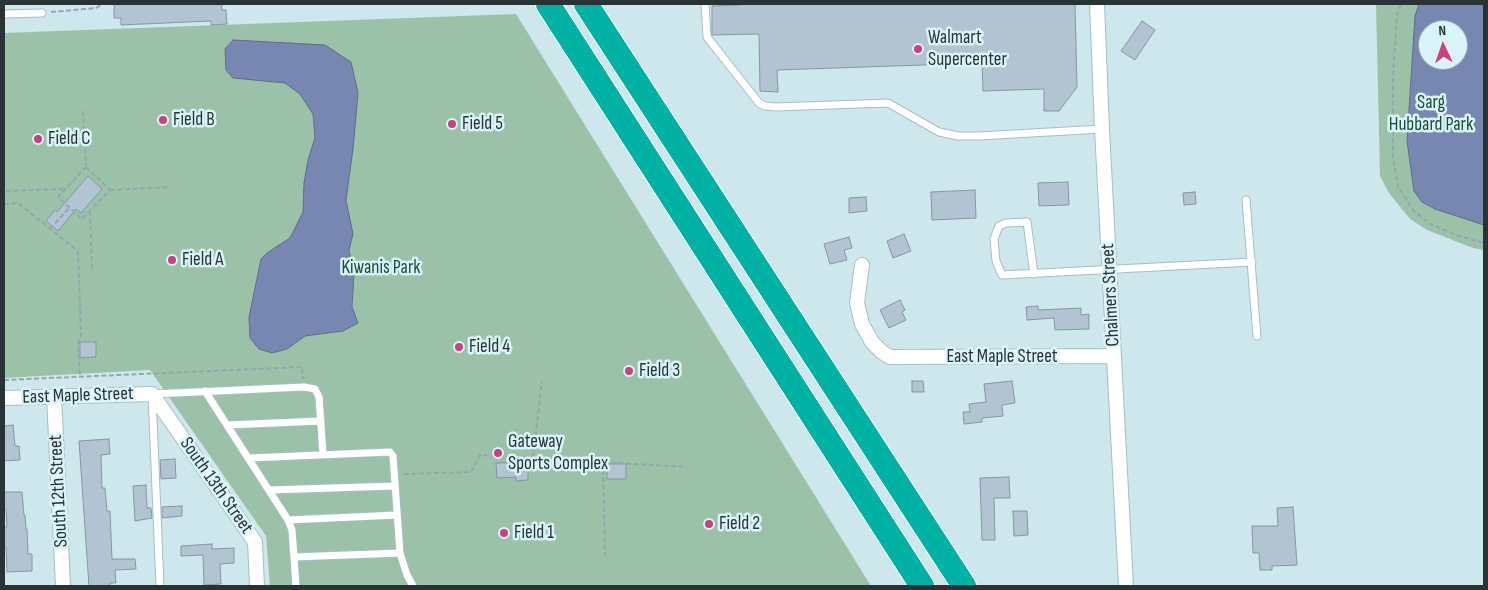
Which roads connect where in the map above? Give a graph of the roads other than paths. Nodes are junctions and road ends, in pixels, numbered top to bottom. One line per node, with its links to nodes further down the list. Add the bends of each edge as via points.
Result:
1 (532, 4): 16 (highway, via 586,87)
2 (548, 4): 16 (highway)
3 (586, 4): 9 (highway)
4 (600, 4): 9 (highway)
5 (705, 4): 10 (lane, via 707,37 759,103 765,106 888,103 939,132 958,136)
6 (1097, 4): 10 (street, Chalmers Street)
7 (42, 13): 8 (lane)
8 (4, 14)
9 (646, 98): 39 (highway)
10 (1102, 129): 14 (street, Chalmers Street)
11 (1246, 200): 12 (lane)
12 (1252, 262): 14 (lane); 17 (lane)
13 (862, 265): 18 (street, East Maple Street, via 857,303 862,324 872,342 890,357)
14 (1109, 269): 15 (lane); 18 (street, Chalmers Street)
15 (1034, 274): 15 (lane, via 1002,276 996,261 994,239 999,226 1027,222)
16 (742, 306): 38 (highway)
17 (1257, 336)
18 (1114, 356): 40 (street, Chalmers Street)
19 (205, 391): 20 (lane); 23 (lane, via 315,389 319,397); 24 (lane)
20 (152, 394): 21 (street, East Maple Street); 34 (lane); 35 (street, South 13th Street, via 255,542)
21 (54, 396): 22 (street, East Maple Street); 33 (street, South 12th Street)
22 (4, 398)
23 (321, 422): 24 (lane); 25 (lane)
24 (228, 425): 26 (lane)
25 (323, 454): 26 (lane); 27 (lane, via 390,452)
26 (249, 458): 28 (lane)
27 (395, 486): 28 (lane); 29 (lane)
28 (270, 490): 30 (lane)
29 (397, 515): 30 (lane); 31 (lane)
30 (288, 520): 32 (lane)
31 (400, 553): 32 (lane); 37 (lane)
32 (294, 558): 36 (lane)
33 (64, 586)
34 (160, 586)
35 (258, 586)
36 (296, 586)
37 (413, 586)
38 (922, 586)
39 (964, 586)
40 (1126, 586)

